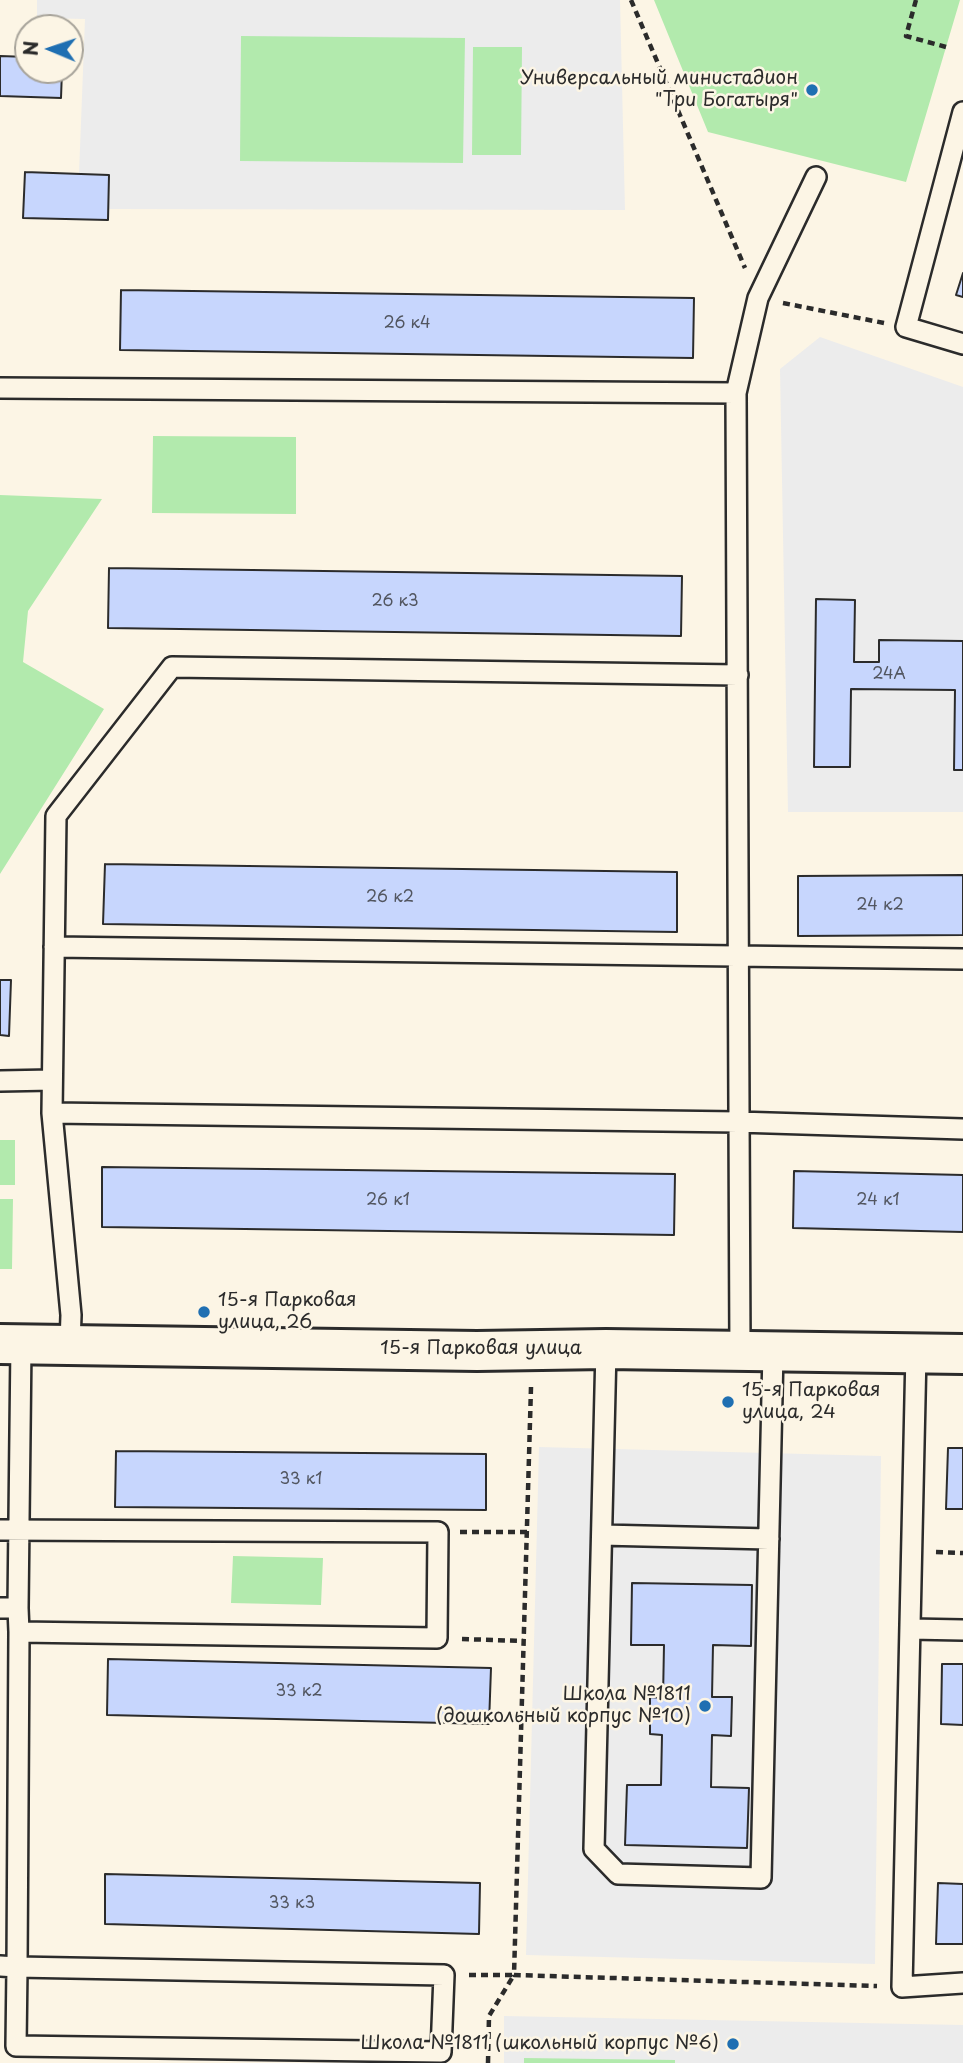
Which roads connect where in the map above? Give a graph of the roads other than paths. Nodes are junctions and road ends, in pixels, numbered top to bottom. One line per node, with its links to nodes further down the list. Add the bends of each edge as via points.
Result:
1 (963, 112): 3 (lane, via 906,327)
2 (816, 177): 5 (lane, via 758,298)
3 (963, 344)
4 (0, 388): 5 (lane)
5 (736, 393): 6 (lane)
6 (738, 675): 7 (lane, via 172,667 56,816); 8 (lane)
7 (54, 947): 8 (lane); 11 (lane)
8 (738, 955): 9 (lane); 13 (lane)
9 (963, 959)
10 (0, 1080): 11 (lane)
11 (52, 1080): 12 (lane)
12 (52, 1113): 13 (lane); 16 (lane)
13 (738, 1122): 14 (lane); 18 (lane)
14 (963, 1129)
15 (10, 1344): 16 (street, 15-я Парковая улица); 21 (lane)
16 (70, 1344): 17 (street, 15-я Парковая улица)
17 (606, 1349): 18 (street, 15-я Парковая улица); 22 (lane)
18 (756, 1352): 19 (street, 15-я Парковая улица); 23 (lane)
19 (916, 1353): 20 (street, 15-я Парковая улица); 25 (lane)
20 (963, 1354)
21 (10, 1530): 24 (lane); 27 (lane, via 438,1532 437,1638)
22 (602, 1535): 23 (lane); 23 (lane, via 594,1849 618,1874 748,1878 761,1878)
23 (769, 1539)
24 (9, 1608): 27 (lane)
25 (910, 1629): 26 (lane); 30 (lane, via 902,1987)
26 (963, 1630)
27 (19, 1632): 28 (lane)
28 (9, 1881): 29 (lane)
29 (8, 1966): 29 (lane, via 444,1975 441,2052 16,2046)
30 (963, 1983)

